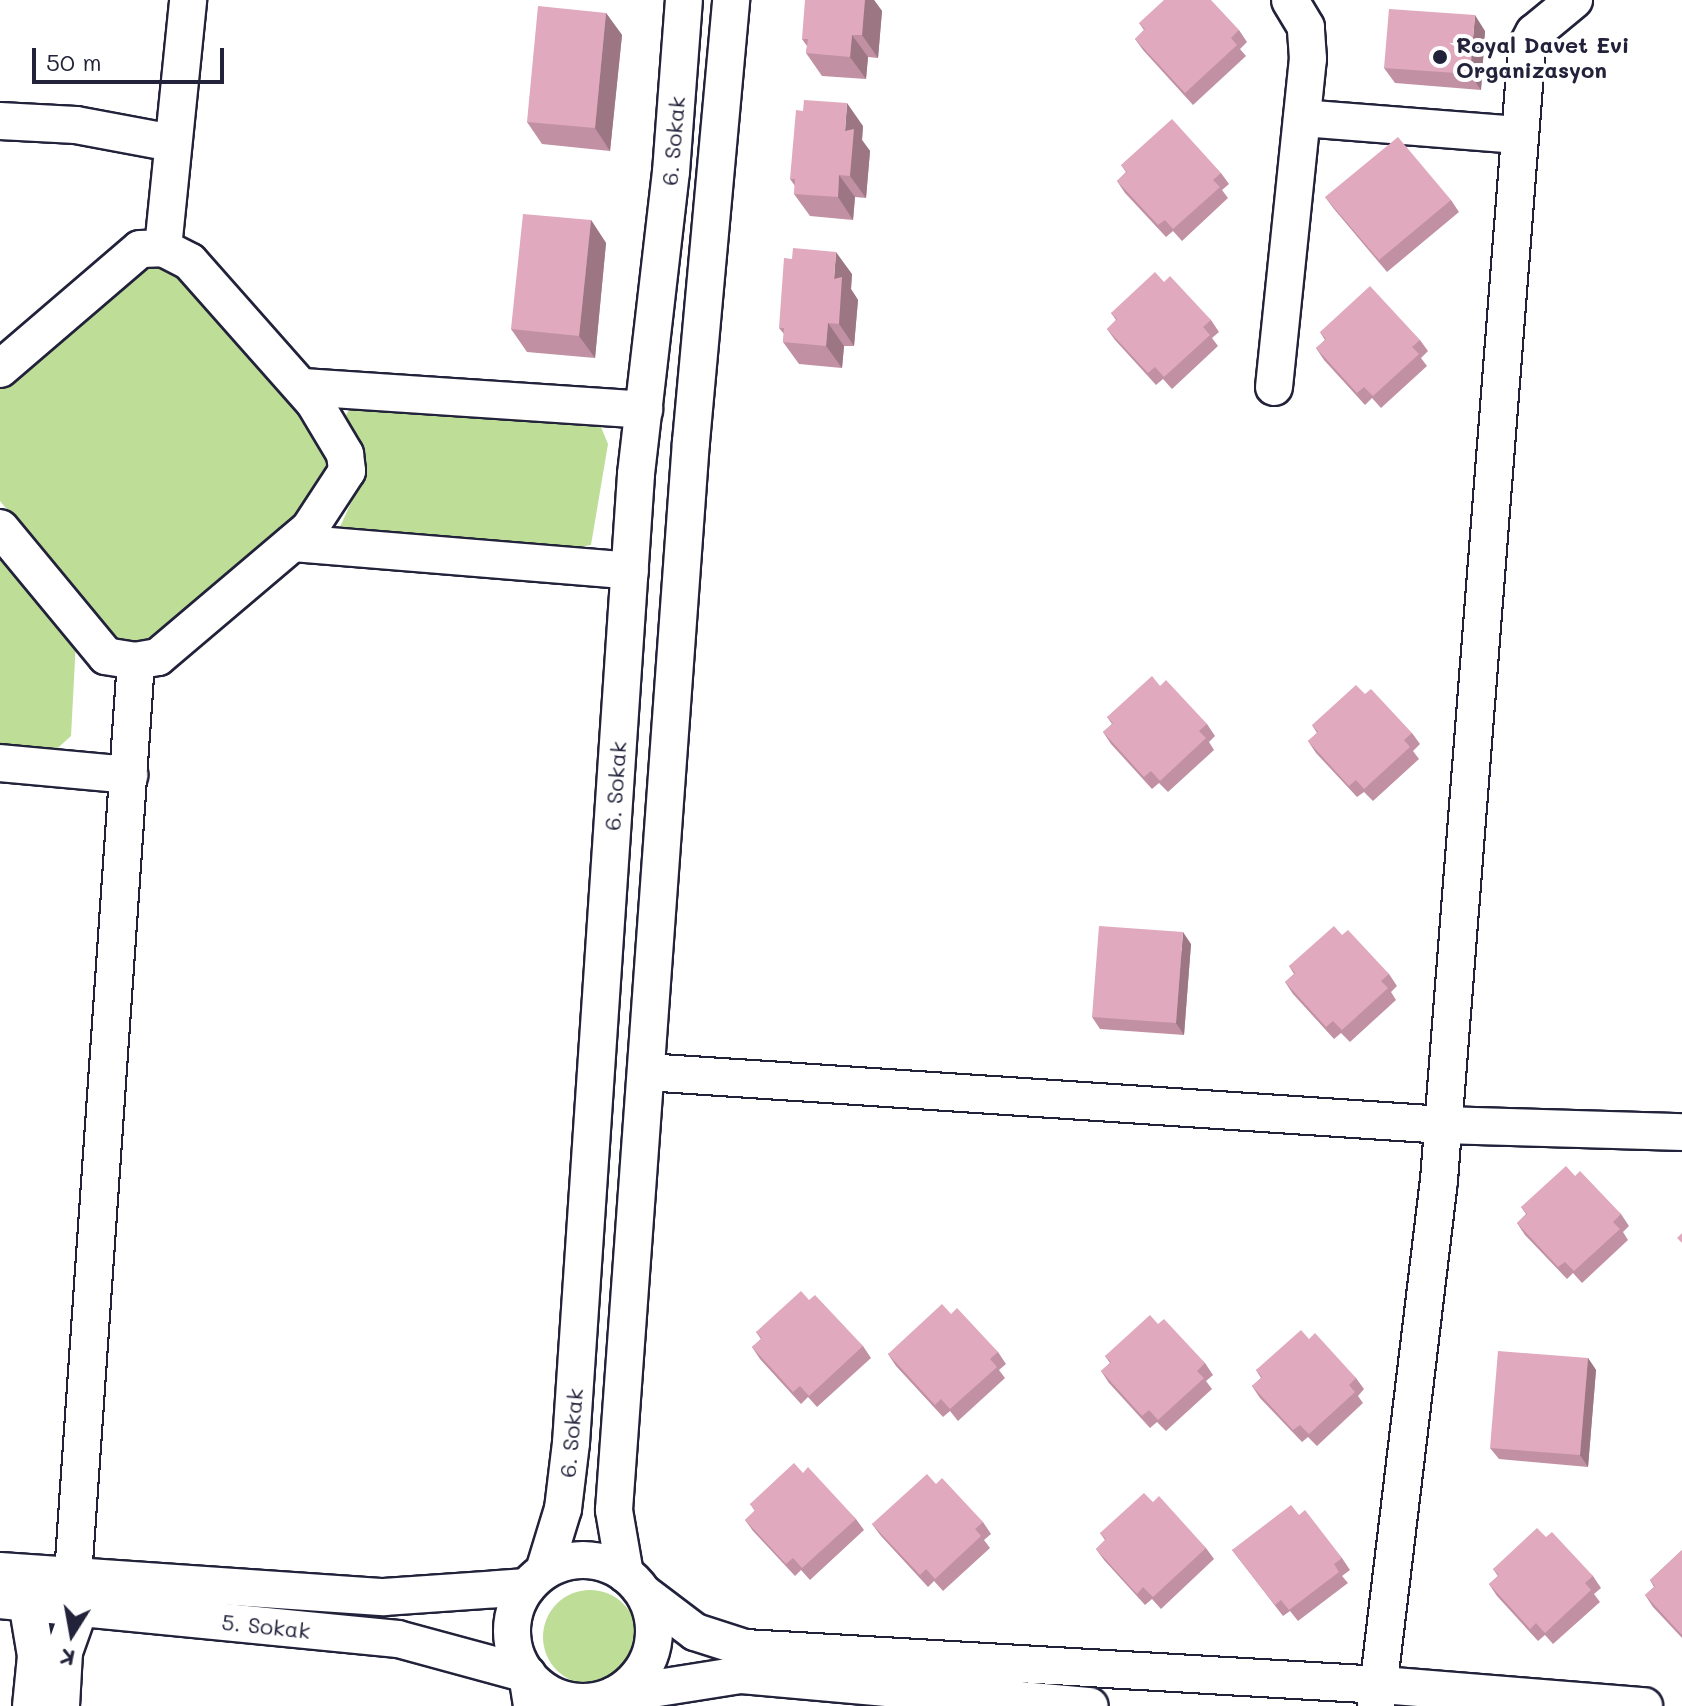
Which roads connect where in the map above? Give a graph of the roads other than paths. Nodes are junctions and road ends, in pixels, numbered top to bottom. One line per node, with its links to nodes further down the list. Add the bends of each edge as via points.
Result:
1 (188, 0): 9 (street)
2 (684, 0): 14 (street, 6. Sokak)
3 (731, 0): 21 (street, 6. Sokak, via 691,442)
4 (1290, 0): 6 (street, via 1306,27)
5 (1574, 0): 8 (street, via 1534,33 1527,46)
6 (1302, 118): 8 (street); 13 (street)
7 (0, 121): 9 (street, via 76,125)
8 (1519, 135): 22 (street)
9 (172, 143): 10 (street)
10 (163, 248): 11 (street, via 140,249); 12 (street, via 190,262)
11 (0, 369)
12 (302, 387): 14 (street); 16 (street, via 331,427 347,471 329,505)
13 (1274, 387)
14 (644, 410): 17 (street, 6. Sokak)
15 (0, 528): 18 (street, via 106,656)
16 (293, 543): 17 (street); 18 (street, via 158,657)
17 (630, 571): 25 (street, 6. Sokak, via 571,1443 563,1509)
18 (136, 661): 20 (street)
19 (0, 763): 20 (street)
20 (129, 775): 27 (street)
21 (646, 1072): 22 (street); 26 (street, 6. Sokak, via 614,1510)
22 (1443, 1125): 23 (street); 30 (street)
23 (1682, 1132)
24 (0, 1571): 27 (street, 5. Sokak)
25 (535, 1579): 26 (street, via 588,1559); 27 (street, 5. Sokak, via 384,1597); 29 (street, via 512,1630)
26 (635, 1584): 30 (street, via 695,1632 745,1648); 31 (street, via 654,1616 651,1651 634,1682)
27 (76, 1592): 28 (street, 5. Sokak); 29 (street, 5. Sokak, via 398,1639); 33 (street, via 64,1652)
28 (14, 1601): 32 (street, via 36,1656)
29 (529, 1690): 31 (street, via 567,1700)
30 (1379, 1695): 35 (street)
31 (612, 1701): 34 (street, via 740,1675)
32 (31, 1706)
33 (61, 1706)
34 (1090, 1706)
35 (1644, 1706)

